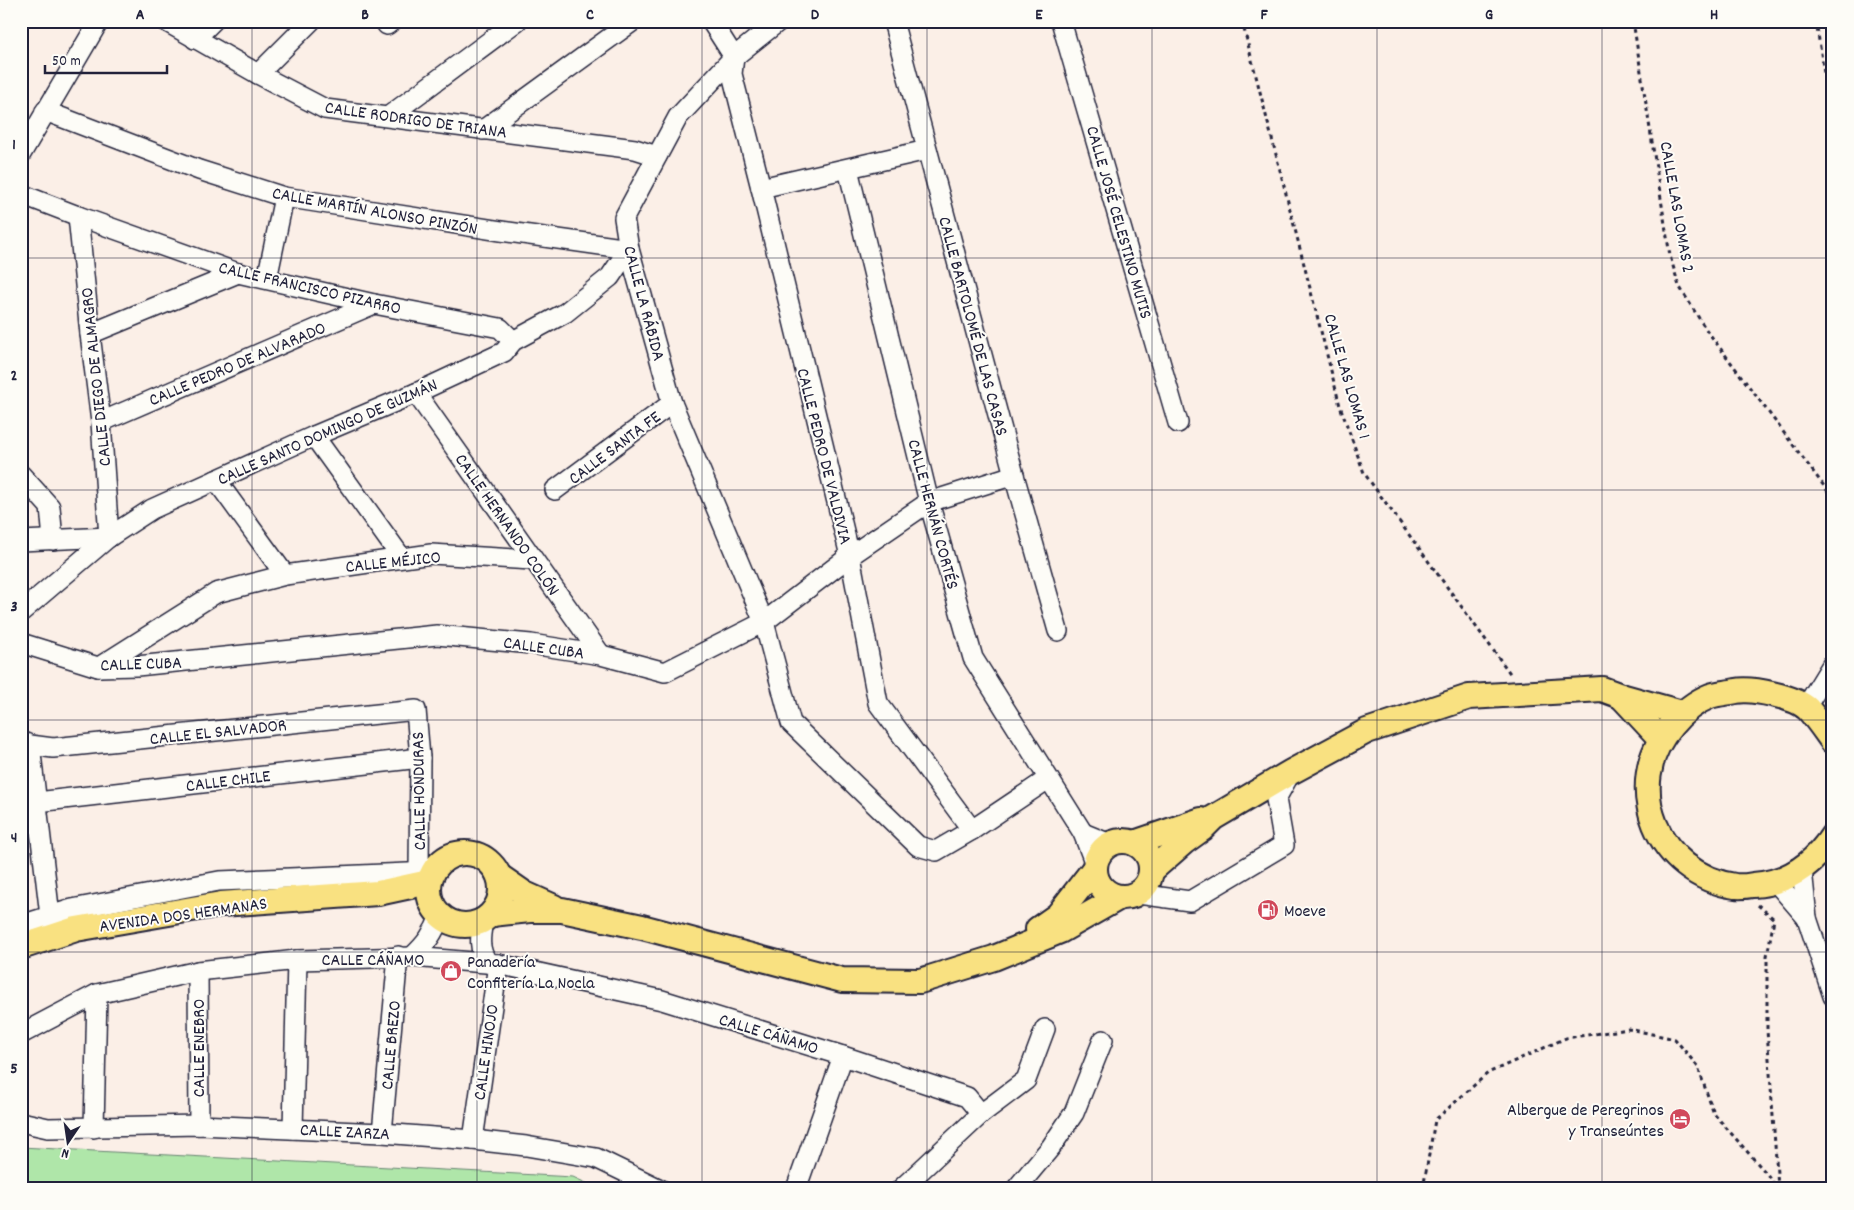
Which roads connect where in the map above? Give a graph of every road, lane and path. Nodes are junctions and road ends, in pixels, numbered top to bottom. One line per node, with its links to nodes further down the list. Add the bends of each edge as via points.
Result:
1 (99, 21): 19 (street)
2 (165, 21): 14 (street, CALLE RODRIGO DE TRIANA)
3 (213, 21): 14 (street)
4 (311, 21): 18 (street)
5 (517, 21): 20 (street)
6 (633, 21): 21 (street)
7 (711, 21): 15 (street)
8 (779, 21): 15 (street, CALLE LA RÁBIDA)
9 (893, 21): 23 (street, CALLE BARTOLOMÉ DE LAS CASAS)
10 (1061, 21): 40 (street, CALLE JOSÉ CELESTINO MUTIS)
11 (1242, 21): 62 (path, CALLE LAS LOMAS 1, via 1340,406 1364,473)
12 (1633, 21): 46 (path, CALLE LAS LOMAS 2, via 1670,256 1678,286 1705,328)
13 (1816, 21): 16 (path)
14 (195, 39): 18 (street, CALLE RODRIGO DE TRIANA)
15 (734, 57): 25 (street, CALLE LA RÁBIDA, via 678,117); 27 (street, CALLE PEDRO DE VALDIVIA, via 732,74)
16 (1824, 70): 17 (path); 22 (path)
17 (1833, 73)
18 (258, 74): 20 (street, CALLE RODRIGO DE TRIANA, via 325,108)
19 (45, 111): 24 (street); 29 (street, CALLE MARTÍN ALONSO PINZÓN, via 199,170)
20 (388, 116): 21 (street, CALLE RODRIGO DE TRIANA)
21 (483, 130): 25 (street, CALLE RODRIGO DE TRIANA, via 635,149)
22 (1833, 132)
23 (927, 150): 26 (street); 43 (street, CALLE BARTOLOMÉ DE LAS CASAS)
24 (21, 154)
25 (657, 156): 31 (street, CALLE LA RÁBIDA, via 624,218)
26 (848, 169): 27 (street); 47 (street, CALLE HERNÁN CORTÉS)
27 (761, 188): 51 (street, CALLE PEDRO DE VALDIVIA)
28 (21, 194): 30 (street, CALLE FRANCISCO PIZARRO)
29 (284, 197): 31 (street, CALLE MARTÍN ALONSO PINZÓN); 33 (street)
30 (78, 216): 32 (street, CALLE FRANCISCO PIZARRO); 35 (street, CALLE DIEGO DE ALMAGRO)
31 (629, 249): 36 (street, CALLE SANTO DOMINGO DE GUZMÁN, via 610,277 565,313); 38 (street, CALLE LA RÁBIDA)
32 (238, 273): 33 (street, CALLE FRANCISCO PIZARRO); 35 (street)
33 (267, 279): 34 (street, CALLE FRANCISCO PIZARRO)
34 (374, 304): 36 (street, CALLE FRANCISCO PIZARRO, via 500,328); 39 (street, CALLE PEDRO DE ALVARADO)
35 (90, 334): 39 (street, CALLE DIEGO DE ALMAGRO)
36 (513, 341): 37 (street, CALLE SANTO DOMINGO DE GUZMÁN, via 504,352)
37 (416, 393): 41 (street, CALLE SANTO DOMINGO DE GUZMÁN); 53 (street, CALLE HERNANDO COLÓN)
38 (672, 403): 45 (street, CALLE SANTA FE); 56 (street, CALLE LA RÁBIDA)
39 (101, 422): 48 (street, CALLE DIEGO DE ALMAGRO)
40 (1178, 423)
41 (314, 436): 44 (street, CALLE SANTO DOMINGO DE GUZMÁN); 52 (street)
42 (21, 474): 49 (street, via 50,507)
43 (1014, 475): 47 (street, CALLE CUBA); 57 (street, CALLE BARTOLOMÉ DE LAS CASAS)
44 (216, 480): 48 (street, CALLE SANTO DOMINGO DE GUZMÁN, via 152,509); 54 (street)
45 (555, 490)
46 (1833, 498)
47 (929, 502): 51 (street, CALLE CUBA); 72 (street, CALLE HERNÁN CORTÉS, via 973,658)
48 (109, 537): 49 (street); 55 (street, CALLE SANTO DOMINGO DE GUZMÁN)
49 (53, 540): 50 (street)
50 (21, 542)
51 (850, 556): 56 (street, CALLE CUBA); 75 (street, CALLE PEDRO DE VALDIVIA, via 878,703)
52 (401, 557): 53 (street, CALLE MÉJICO, via 431,554); 54 (street, CALLE MÉJICO)
53 (532, 560): 59 (street, CALLE HERNANDO COLÓN)
54 (285, 575): 61 (street, CALLE MÉJICO, via 216,593)
55 (21, 612)
56 (764, 622): 59 (street, CALLE CUBA, via 665,672); 75 (street, CALLE LA RÁBIDA, via 791,723 918,846 936,851)
57 (1058, 631)
58 (21, 644): 61 (street, CALLE CUBA)
59 (601, 655): 61 (street, CALLE CUBA, via 437,635 136,666)
60 (1833, 663): 64 (street)
61 (98, 667)
62 (1524, 693): 63 (main road, via 1602,689); 71 (main road, via 1469,697 1367,731)
63 (1621, 696): 66 (main road); 67 (main road)
64 (1806, 707): 66 (main road, via 1775,694 1743,690 1710,696); 68 (main road)
65 (416, 710): 69 (street, CALLE EL SALVADOR, via 53,748); 70 (street, CALLE HONDURAS)
66 (1682, 713): 67 (main road)
67 (1660, 738): 85 (main road, via 1648,774 1648,806 1659,835 1678,860 1705,878 1736,886)
68 (1833, 742)
69 (26, 743): 73 (street)
70 (420, 758): 73 (street, CALLE CHILE); 83 (street, CALLE HONDURAS)
71 (1291, 772): 74 (main road); 87 (street, via 1276,799 1284,845 1190,901)
72 (1048, 779): 75 (street, CALLE LA RÁBIDA); 76 (street, CALLE HERNÁN CORTÉS)
73 (37, 802): 91 (street)
74 (1213, 818): 78 (main road, via 1197,820); 82 (main road)
75 (972, 830)
76 (1083, 834): 79 (street); 80 (street, CALLE HERNÁN CORTÉS)
77 (1833, 835): 81 (main road, via 1821,853)
78 (1134, 843): 79 (main road); 82 (main road, via 1149,857)
79 (1110, 844): 80 (main road, via 1100,852)
80 (1095, 866): 87 (main road, via 1096,877 1107,893); 97 (main road, via 1058,915)
81 (1802, 869): 85 (main road); 93 (street)
82 (1152, 870): 87 (main road, via 1145,888)
83 (427, 875): 84 (main road, via 442,860 463,852 485,858); 86 (main road, AVENIDA DOS HERMANAS); 90 (main road, via 429,896); 91 (street, via 219,881 72,908)
84 (499, 876): 89 (main road, via 525,894); 92 (main road, via 499,902)
85 (1775, 882): 93 (street)
86 (378, 893): 90 (main road, AVENIDA DOS HERMANAS); 95 (main road, AVENIDA DOS HERMANAS, via 221,904 76,929)
87 (1128, 896): 97 (main road)
88 (1750, 904): 123 (path, via 1758,905 1774,919 1767,956 1766,1030)
89 (562, 910): 92 (main road, via 530,910); 97 (main road, via 642,927 842,980 920,981)
90 (436, 911): 92 (main road, via 453,924 468,926); 96 (street, via 434,931 425,945)
91 (50, 916): 94 (street)
92 (487, 917): 99 (street, via 480,938 481,954)
93 (1807, 918): 102 (street)
94 (21, 924)
95 (21, 947)
96 (405, 956): 98 (street, CALLE CÁÑAMO); 99 (street, CALLE CÁÑAMO); 112 (street, CALLE BREZO)
97 (994, 958)
98 (298, 960): 100 (street, CALLE CÁÑAMO); 111 (street)
99 (493, 964): 106 (street, CALLE CÁÑAMO, via 662,1000); 113 (street, CALLE HINOJO)
100 (198, 971): 101 (street, CALLE CÁÑAMO); 109 (street, CALLE ENEBRO)
101 (97, 994): 104 (street, CALLE CÁÑAMO); 110 (street)
102 (1833, 996)
103 (1046, 1028): 107 (street, via 1026,1080)
104 (21, 1034)
105 (1103, 1040): 121 (street, via 1074,1113 1052,1147)
106 (843, 1056): 107 (street, CALLE CÁÑAMO, via 968,1097); 119 (street)
107 (981, 1114): 120 (street)
108 (21, 1122): 110 (street, CALLE ZARZA, via 48,1128)
109 (198, 1125): 110 (street, CALLE ZARZA); 111 (street, CALLE ZARZA)
110 (94, 1128)
111 (293, 1129): 112 (street, CALLE ZARZA)
112 (382, 1133): 113 (street, CALLE ZARZA)
113 (473, 1140): 118 (street, CALLE ZARZA, via 596,1158)
114 (108, 1189): 115 (path)
115 (115, 1189)
116 (215, 1189): 117 (path)
117 (249, 1189)
118 (660, 1189)
119 (796, 1189)
120 (901, 1189)
121 (1016, 1189)
122 (1423, 1189): 123 (path, via 1435,1120 1488,1073 1566,1038 1628,1029 1675,1039 1698,1067 1714,1114)
123 (1777, 1189)

